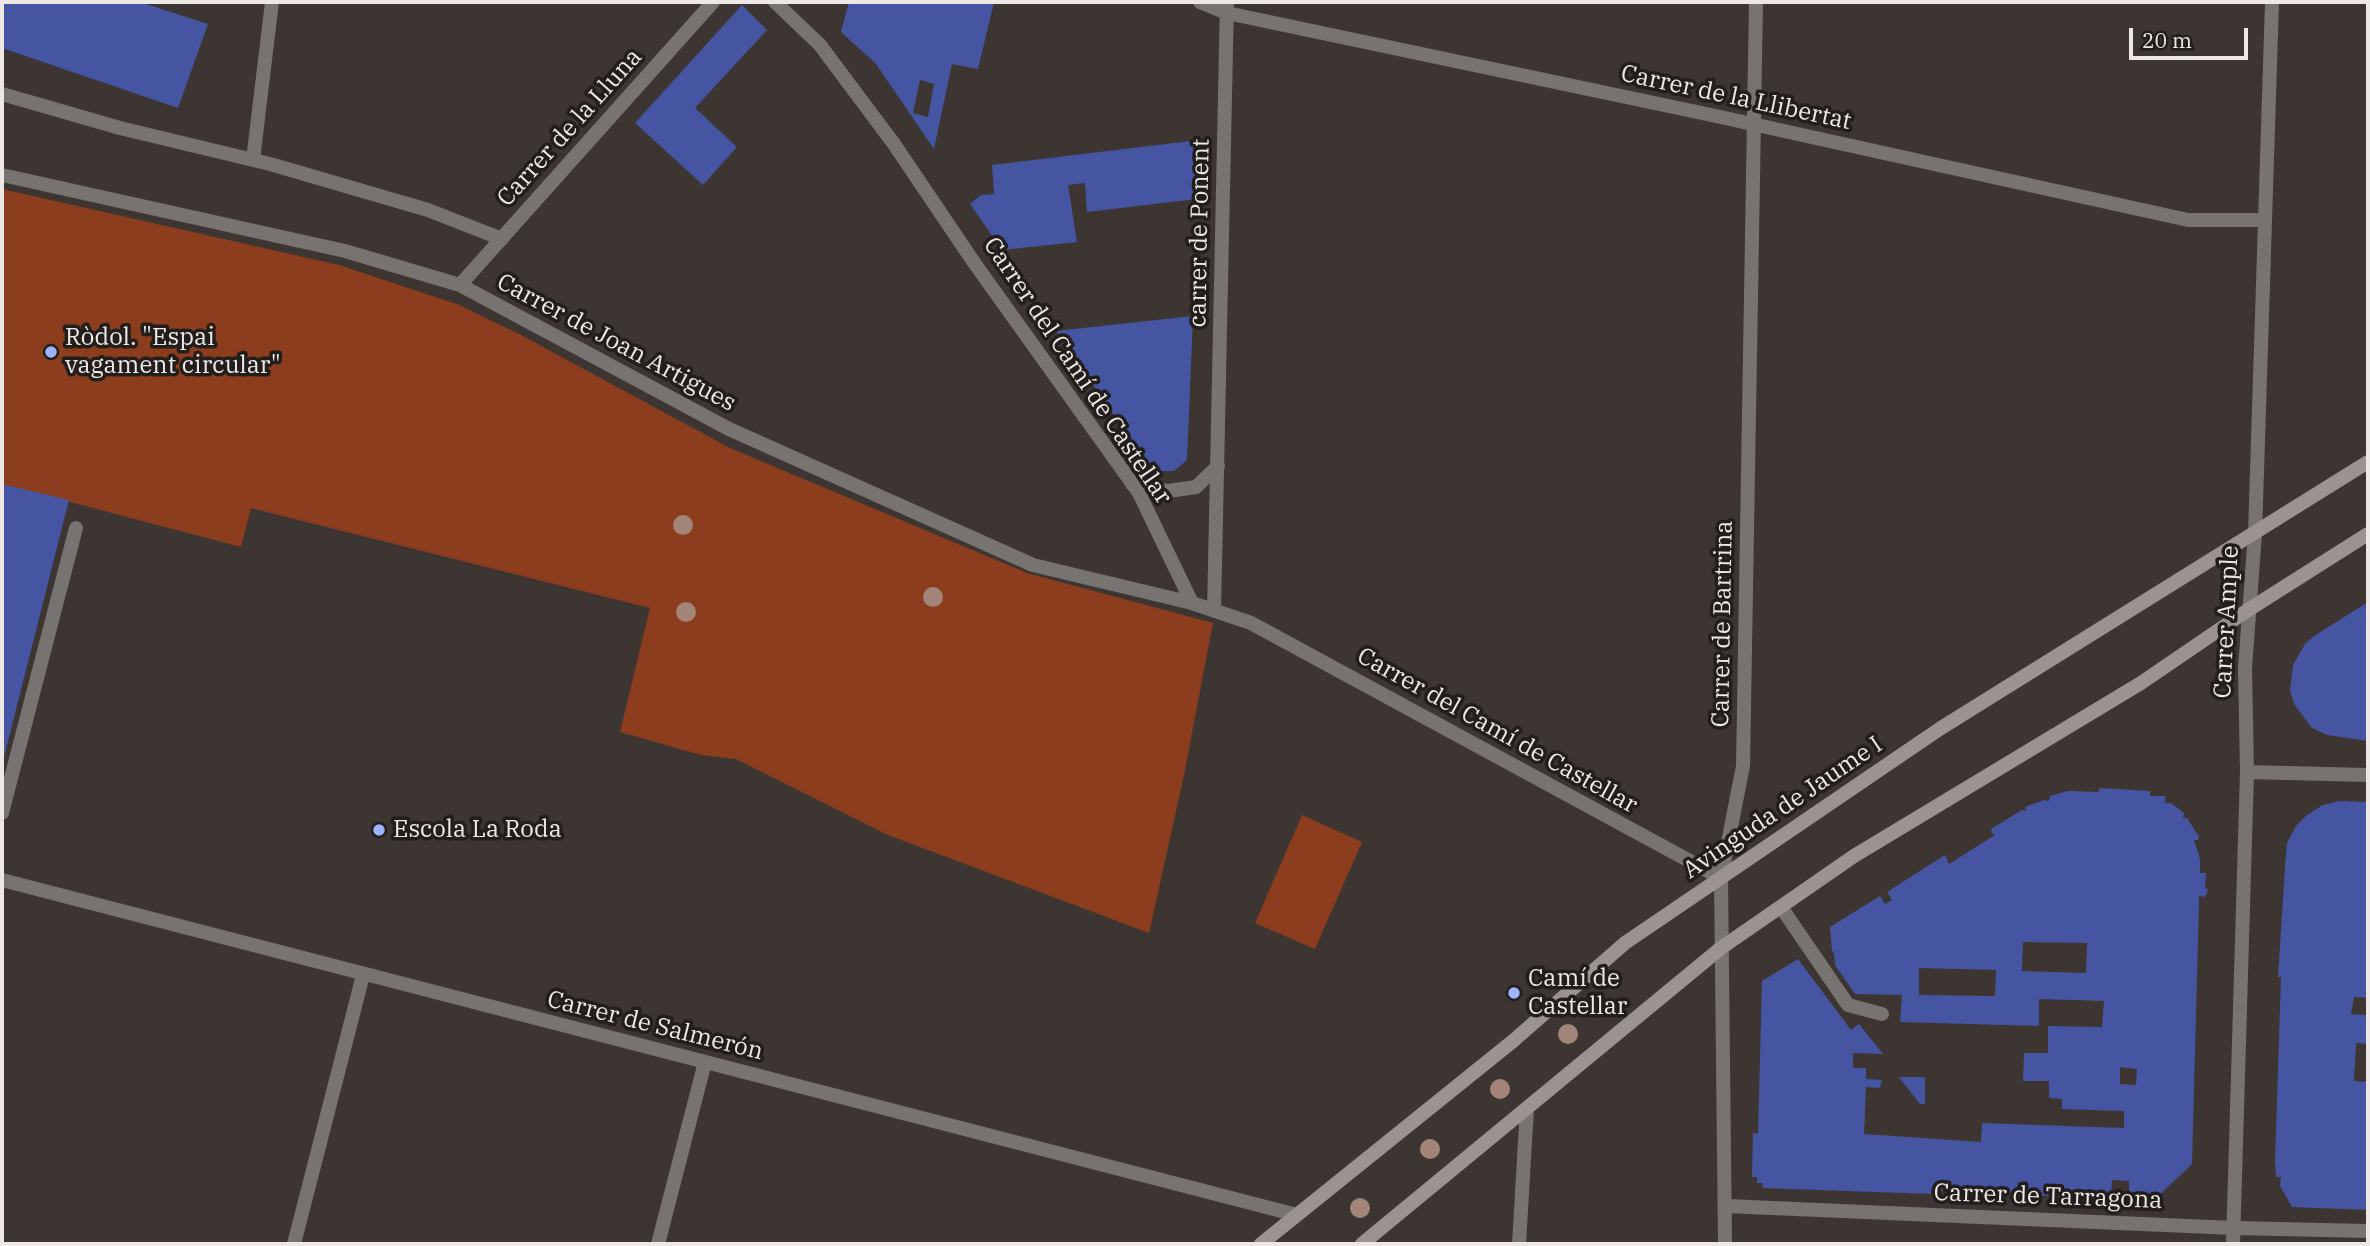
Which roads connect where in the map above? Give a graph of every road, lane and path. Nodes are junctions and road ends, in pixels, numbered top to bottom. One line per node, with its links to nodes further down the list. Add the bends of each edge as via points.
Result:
1 (272, 2): 10 (street)
2 (713, 2): 13 (street, Carrer de la Lluna)
3 (775, 2): 17 (street, Carrer del Camí de Castellar, via 820,45 894,144)
4 (1200, 2): 7 (street, Carrer de la Llibertat)
5 (1756, 2): 9 (street, Carrer de Bartrina)
6 (2272, 2): 12 (street, Carrer Ample)
7 (1227, 7): 9 (street, Carrer de la Llibertat); 16 (street, carrer de Ponent)
8 (2, 94): 10 (street, Carrer de Joan Artigues)
9 (1753, 125): 12 (street, Carrer de la Llibertat, via 2188,220); 27 (street, Carrer de Bartrina, via 1743,766)
10 (253, 160): 13 (street, Carrer de Joan Artigues, via 428,210)
11 (2, 175): 14 (street, Carrer de Joan Artigues, via 345,251)
12 (2265, 220): 19 (street, Carrer Ample)
13 (502, 239): 14 (street, Carrer de la Lluna)
14 (460, 285): 21 (street, Carrer de Joan Artigues, via 729,429 1033,565)
15 (2368, 462): 19 (street, Avinguda de Jaume I)
16 (1218, 466): 17 (street, via 1196,486 1168,491); 23 (street, carrer de Ponent)
17 (1132, 484): 21 (street, Carrer del Camí de Castellar)
18 (76, 528): 26 (street)
19 (2255, 534): 22 (street, Carrer Ample); 27 (street, Avinguda de Jaume I, via 1941,728)
20 (2368, 534): 22 (street)
21 (1192, 603): 23 (street, Carrer del Camí de Castellar)
22 (2248, 610): 24 (street, Carrer Ample); 29 (street, via 2141,683 1854,856)
23 (1214, 611): 27 (street, Carrer del Camí de Castellar, via 1251,623)
24 (2247, 772): 25 (street); 37 (street, Carrer Ample)
25 (2368, 775)
26 (2, 813)
27 (1721, 878): 30 (street, Carrer de Bartrina); 36 (street, Avinguda de Jaume I, via 1625,943 1513,1041)
28 (2, 880): 31 (street, Carrer de Salmerón)
29 (1782, 907): 30 (street); 32 (street, via 1848,1005)
30 (1721, 948): 34 (street); 35 (street, Carrer de Bartrina)
31 (363, 975): 33 (street, Carrer de Salmerón); 39 (street)
32 (1882, 1014)
33 (705, 1062): 36 (street, Carrer de Salmerón); 40 (street)
34 (1527, 1108): 42 (street); 43 (street)
35 (1726, 1206): 37 (street, Carrer de Tarragona); 44 (street, Carrer de Bartrina)
36 (1297, 1215): 41 (street, Avinguda de Jaume I)
37 (2234, 1228): 38 (street, Carrer de Tarragona); 45 (street, Carrer Ample)
38 (2368, 1231)
39 (294, 1244)
40 (658, 1244)
41 (1261, 1244)
42 (1362, 1244)
43 (1519, 1244)
44 (1725, 1244)
45 (2234, 1244)

